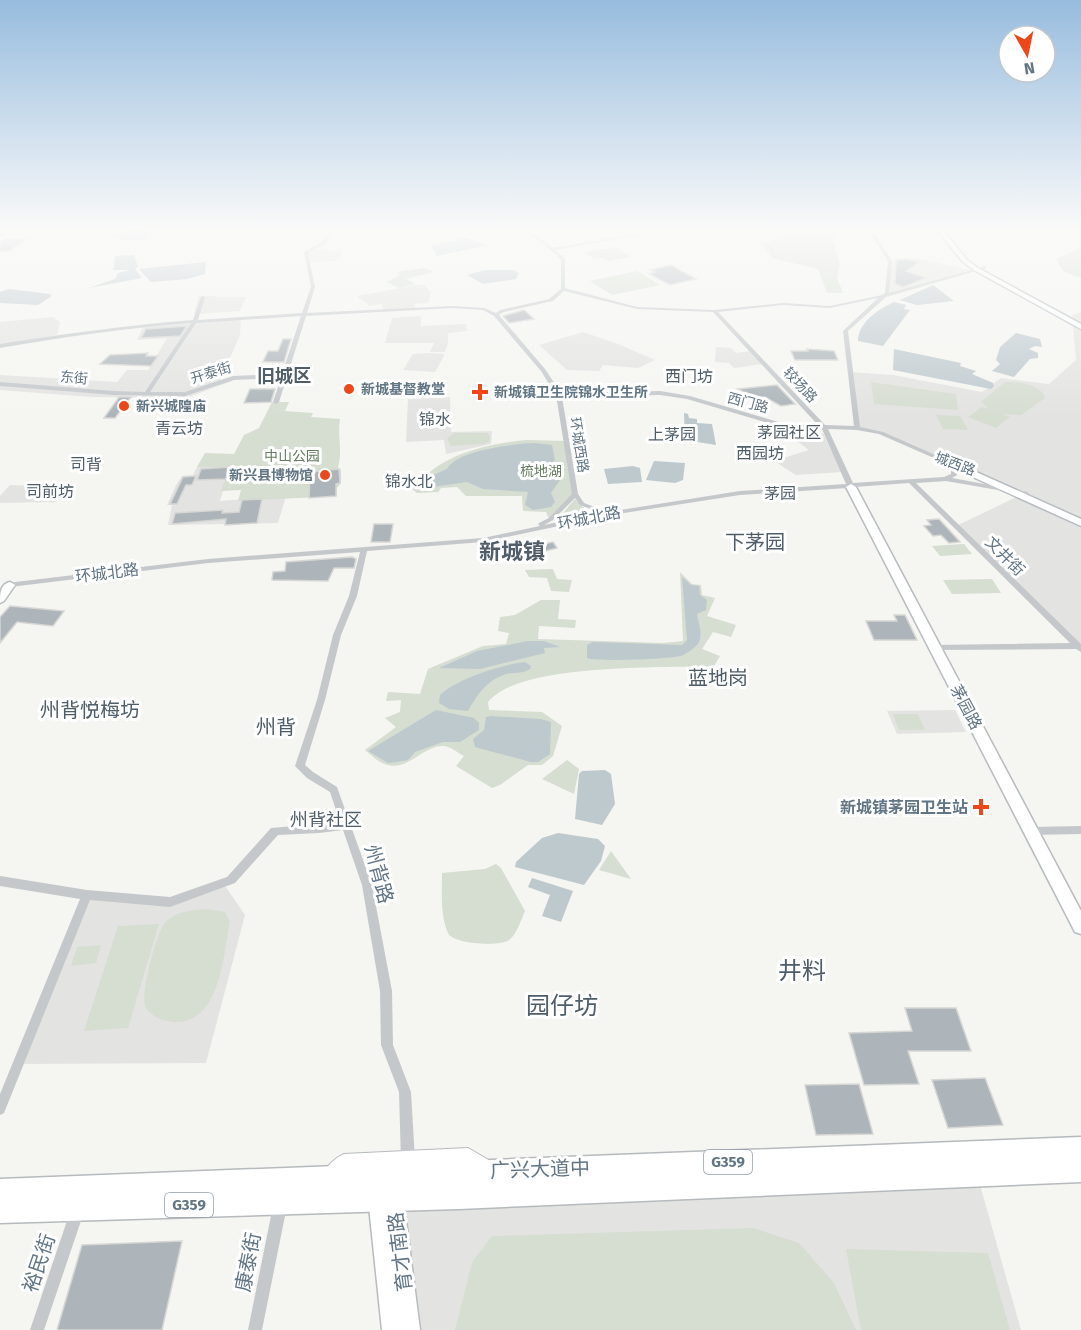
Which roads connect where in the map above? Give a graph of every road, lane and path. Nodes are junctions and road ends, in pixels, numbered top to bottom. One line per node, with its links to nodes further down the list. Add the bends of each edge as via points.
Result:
1 (312, 292): 15 (street)
2 (560, 292): 11 (street)
3 (572, 292): 8 (street)
4 (887, 292): 9 (street)
5 (897, 292): 9 (street)
6 (1018, 292): 19 (main road)
7 (1029, 292): 18 (main road)
8 (580, 295): 11 (street); 14 (street, via 637,308)
9 (883, 296): 14 (street, via 830,307 783,304); 26 (street, via 845,332)
10 (203, 297): 17 (street)
11 (551, 300): 13 (street)
12 (484, 309): 13 (street); 15 (street, via 453,307); 16 (street)
13 (508, 309): 16 (street)
14 (714, 311): 27 (street, 较场路)
15 (304, 315): 17 (street); 21 (street)
16 (496, 315): 24 (street, 环城西路)
17 (195, 321): 20 (street, via 100,329); 23 (street)
18 (1081, 321)
19 (1081, 327)
20 (0, 346)
21 (283, 376): 23 (street, 开泰街, via 233,378 184,394); 25 (street)
22 (0, 384): 23 (street, 东街)
23 (146, 394)
24 (559, 395): 27 (street, 西门路, via 660,393 688,397 785,426); 33 (street, 环城西路)
25 (276, 402)
26 (856, 428): 27 (street, 城西路); 28 (street, 城西路, via 881,433)
27 (825, 429): 31 (street, 较场路)
28 (945, 461): 29 (street, via 954,470 954,475); 32 (main road, 城西路); 36 (main road)
29 (946, 479): 30 (street, 环城北路); 32 (street, 环城北路)
30 (911, 482): 31 (street, 环城北路); 41 (street, 文井街)
31 (851, 487): 34 (street, 环城北路, via 740,494); 42 (main road, 茅园路)
32 (1026, 493): 35 (main road, 城西路)
33 (575, 494): 34 (street, 环城西路, via 588,507); 37 (street, 环城西路, via 551,519)
34 (611, 513): 37 (street, 环城北路)
35 (1081, 516)
36 (1081, 523)
37 (526, 531): 38 (street, 环城北路, via 483,540)
38 (364, 550): 39 (street, 环城北路, via 208,561); 43 (street, 州背路, via 300,766 334,790)
39 (3, 586): 40 (main road)
40 (0, 598)
41 (1079, 647): 42 (street)
42 (935, 648): 45 (main road, 茅园路)
43 (345, 825): 47 (street, via 274,831 231,880 170,902); 53 (street, 州背路, via 367,885 386,991 387,1045 405,1092)
44 (1081, 830): 45 (street)
45 (1031, 831): 48 (main road, 茅园路)
46 (0, 881): 47 (street)
47 (87, 895): 49 (street)
48 (1081, 927)
49 (0, 1109)
50 (1081, 1149): 53 (highway, 广兴大道中 / G359, via 486,1172)
51 (1076, 1171): 53 (highway, 广兴大道中 / G359)
52 (332, 1178): 53 (highway, 广兴大道中 / G359); 53 (main road, via 344,1165); 54 (highway, 广兴大道中 / G359)
53 (389, 1182): 55 (highway, 广兴大道中 / G359); 60 (main road, 育才南路); 61 (main road, 育才南路)
54 (0, 1191)
55 (280, 1203): 56 (highway, 广兴大道中 / G359); 59 (street, 康泰街)
56 (78, 1209): 57 (highway, 广兴大道中 / G359); 58 (street, 裕民街)
57 (0, 1211)
58 (37, 1330)
59 (255, 1330)
60 (393, 1330)
61 (409, 1330)

